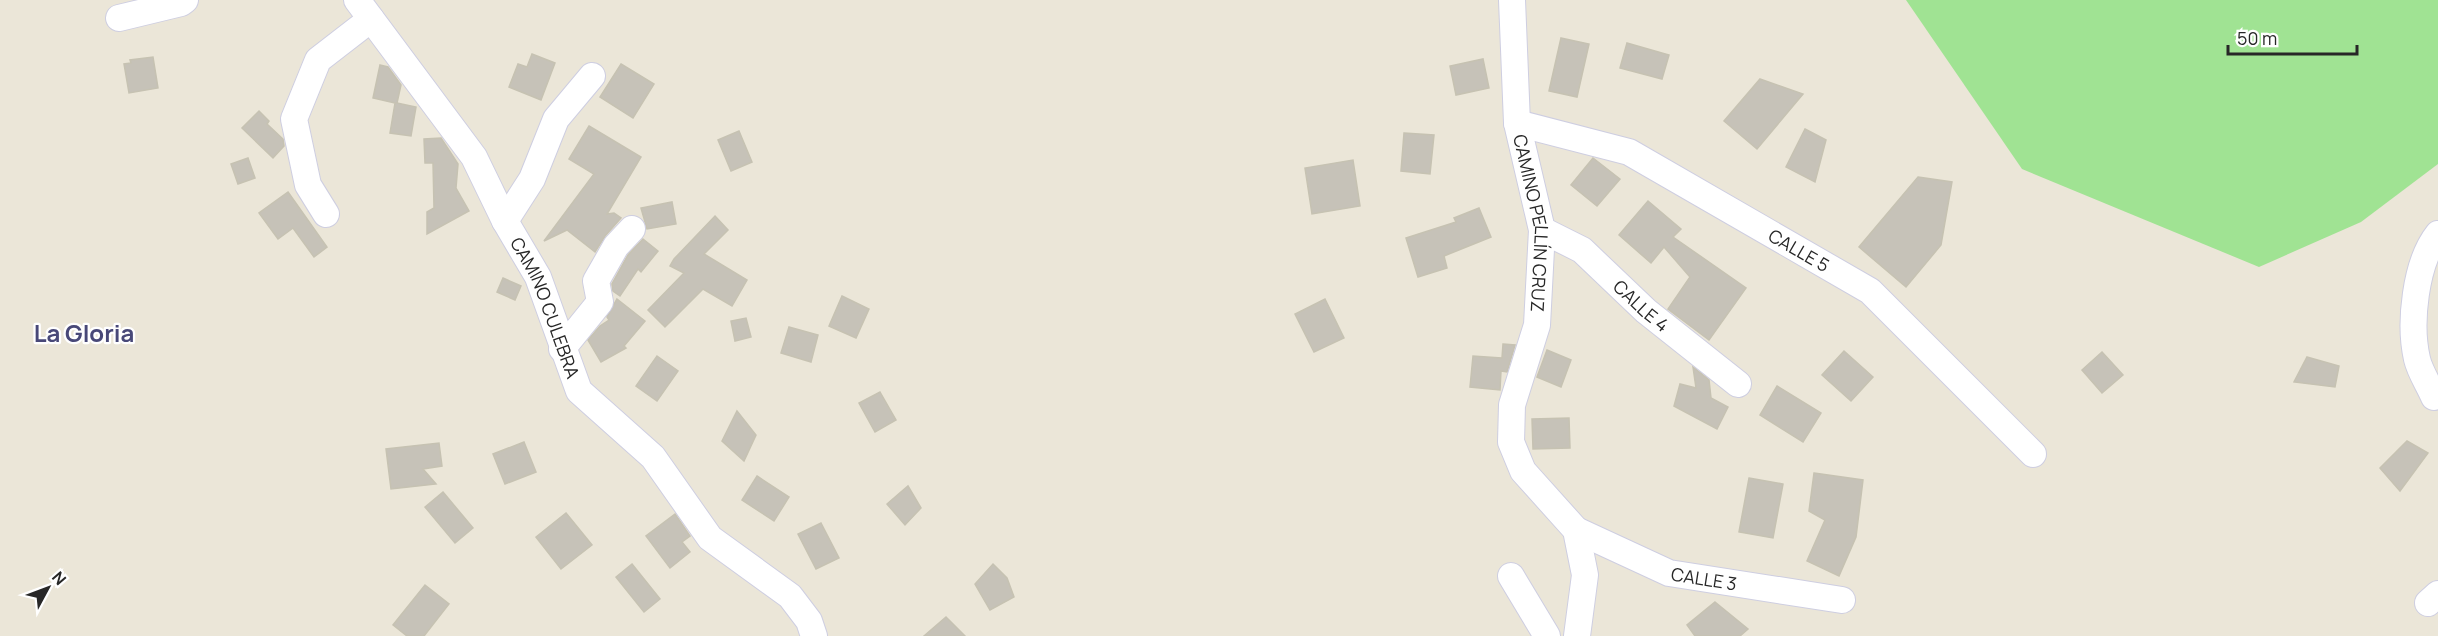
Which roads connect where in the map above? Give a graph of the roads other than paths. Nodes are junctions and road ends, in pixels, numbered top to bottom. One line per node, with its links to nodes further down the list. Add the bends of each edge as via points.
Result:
1 (185, 0): 4 (street)
2 (1512, 0): 6 (street, CAMINO PELLÍN CRUZ)
3 (364, 9): 7 (street, via 318,60 294,119 308,185); 8 (street, CAMINO CULEBRA, via 474,157)
4 (119, 18)
5 (592, 76): 8 (street, via 556,118 532,179)
6 (1517, 123): 10 (street, CAMINO PELLÍN CRUZ); 15 (street, CALLE 5, via 1629,152 1870,291)
7 (326, 214)
8 (505, 221): 12 (street, CAMINO CULEBRA, via 538,278)
9 (632, 229): 12 (street, via 616,246 596,281 600,302)
10 (1542, 230): 13 (street, CALLE 4, via 1582,250 1646,311); 16 (street, CAMINO PELLÍN CRUZ, via 1537,326 1512,405 1511,442 1523,471)
11 (2438, 234): 14 (street, via 2420,276 2412,318 2417,360)
12 (562, 350): 19 (street, CAMINO CULEBRA, via 579,391 653,457 710,538 790,596 810,621)
13 (1738, 384)
14 (2436, 396)
15 (2033, 454)
16 (1576, 530): 18 (street, CALLE 3, via 1669,573); 21 (street, via 1585,575)
17 (1511, 576): 20 (street)
18 (1842, 600)
19 (814, 636)
20 (1547, 636)
21 (1577, 636)

